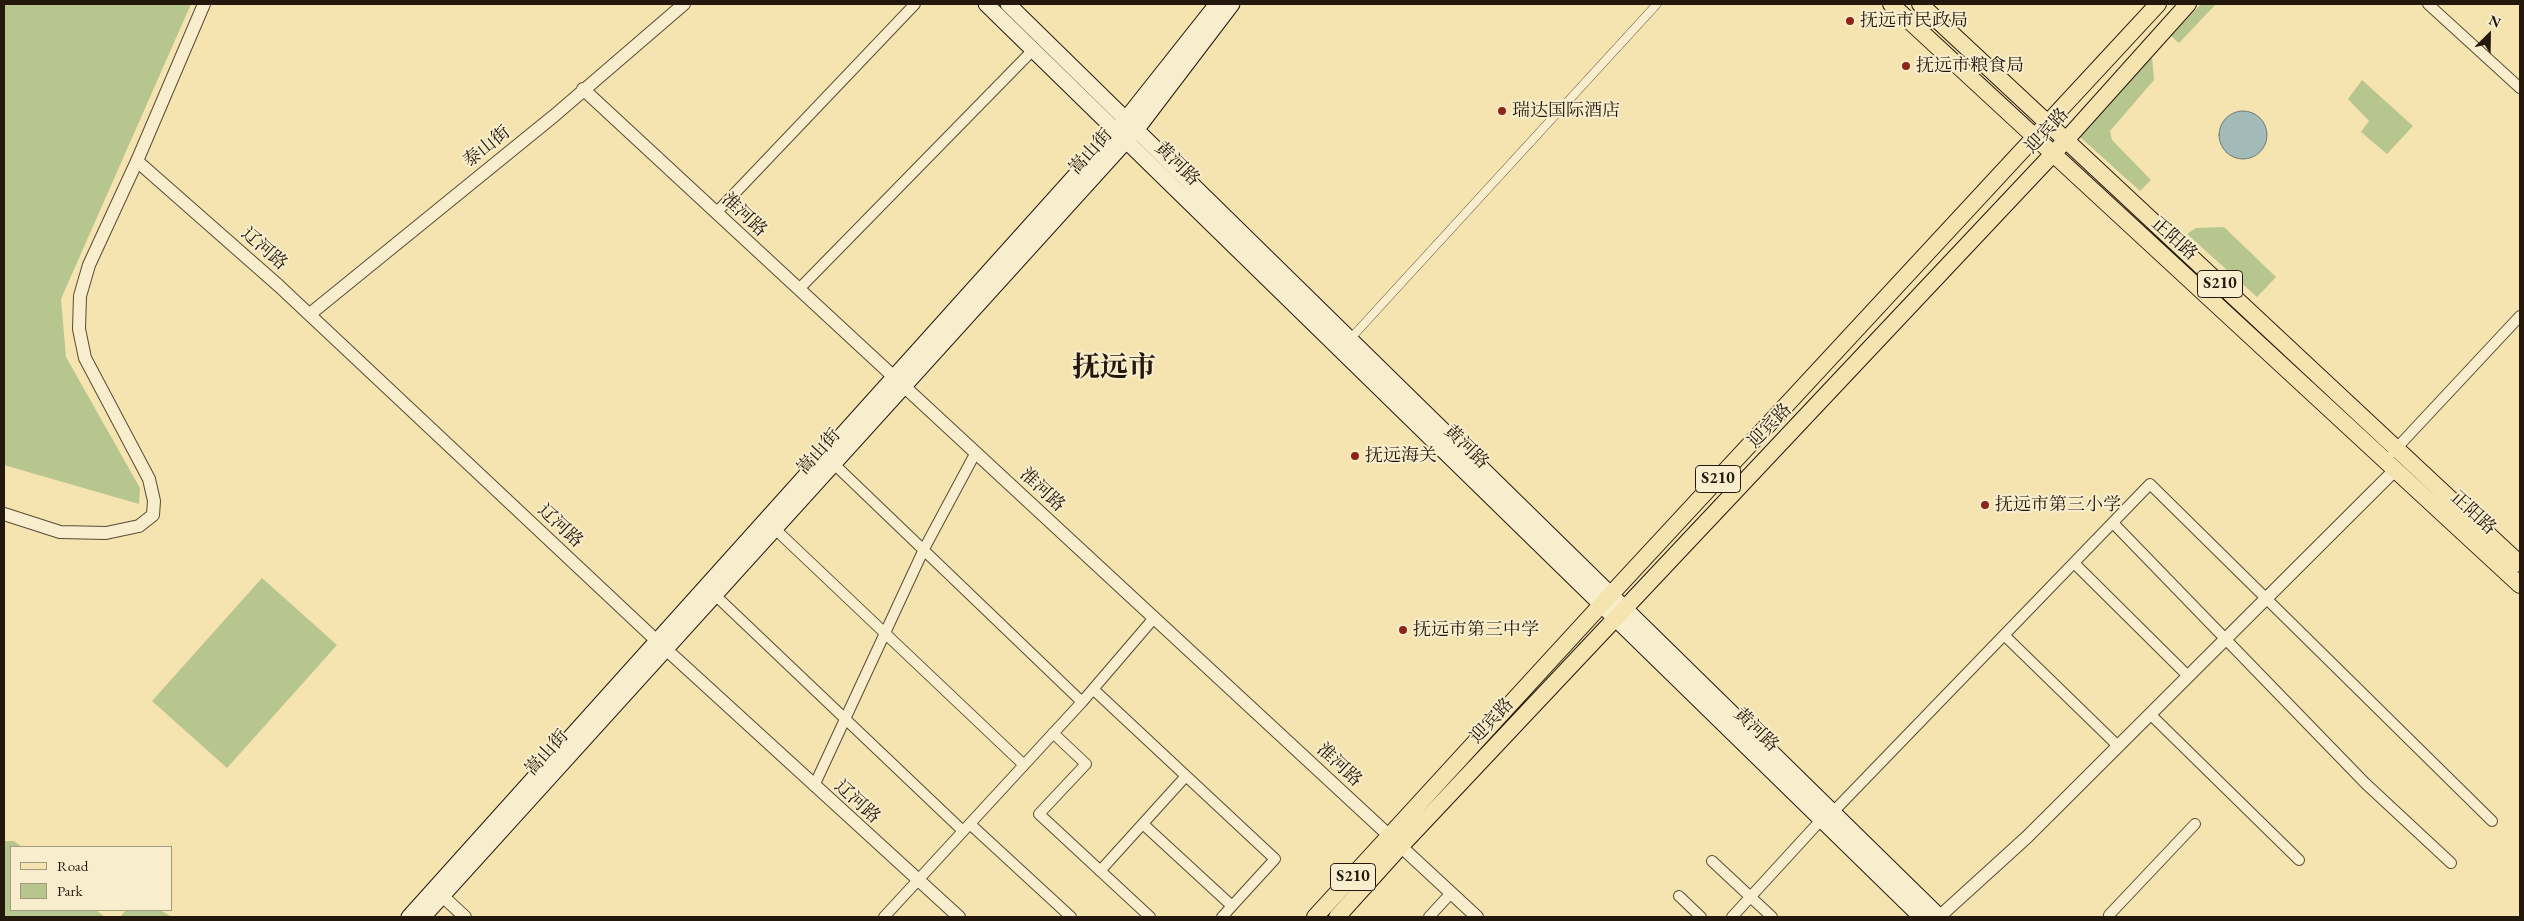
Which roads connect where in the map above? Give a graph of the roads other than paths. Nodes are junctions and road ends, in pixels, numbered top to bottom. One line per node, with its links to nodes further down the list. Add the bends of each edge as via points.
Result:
1 (204, 4): 23 (street)
2 (684, 4): 16 (street, 泰山街)
3 (915, 4): 24 (street)
4 (986, 4): 14 (main road, 黄河路)
5 (1008, 4): 17 (main road, 黄河路)
6 (1217, 4): 17 (main road, 嵩山街)
7 (1232, 4): 17 (main road, 嵩山街)
8 (1657, 4): 28 (street)
9 (1891, 4): 20 (main road, 正阳路)
10 (1920, 4): 18 (main road, 正阳路 / S210)
11 (2158, 4): 18 (main road, 迎宾路)
12 (2188, 4): 21 (main road, 迎宾路)
13 (2428, 4): 15 (street)
14 (1033, 50): 19 (main road, 黄河路); 25 (street)
15 (2520, 88)
16 (583, 89): 24 (street, 淮河路); 26 (street, 泰山街)
17 (1132, 124): 19 (main road, 嵩山街); 28 (main road, 黄河路)
18 (2048, 124): 20 (main road, 迎宾路 / S210); 21 (main road, 正阳路 / S210)
19 (1121, 136): 29 (main road, 嵩山街); 41 (main road, 黄河路)
20 (2034, 138): 22 (main road, 正阳路); 41 (main road, 迎宾路 / S210)
21 (2066, 140): 22 (main road, 迎宾路 / S210); 31 (main road, 正阳路 / S210)
22 (2052, 155): 31 (main road, 正阳路); 43 (main road, 迎宾路 / S210)
23 (137, 161): 26 (street, 辽河路); 33 (street, via 89,265 80,296 79,329 85,358 149,479 154,501 153,515 139,526 106,533 60,532)
24 (716, 213): 25 (street, 淮河路)
25 (799, 290): 29 (street, 淮河路)
26 (310, 314): 48 (street, 辽河路)
27 (2520, 316): 31 (street)
28 (1351, 338): 41 (main road, 黄河路)
29 (899, 383): 30 (street, 淮河路); 32 (main road, 嵩山街); 48 (main road, 嵩山街)
30 (976, 452): 36 (street); 44 (street, 淮河路)
31 (2393, 459): 38 (main road, 正阳路 / S210); 39 (main road, 正阳路); 42 (street)
32 (834, 464): 35 (main road, 嵩山街); 36 (street)
33 (4, 514)
34 (2113, 523): 37 (street); 42 (street, via 2150,484); 47 (street)
35 (775, 529): 40 (main road, 嵩山街); 45 (street)
36 (924, 549): 45 (street); 51 (street)
37 (2074, 563): 46 (street); 49 (street)
38 (2520, 564)
39 (2520, 585)
40 (715, 595): 48 (main road, 嵩山街); 53 (street)
41 (1606, 599): 43 (main road, 黄河路); 64 (main road, 迎宾路 / S210)
42 (2265, 599): 47 (street); 60 (street)
43 (1620, 614): 59 (main road, 黄河路); 64 (main road, 迎宾路 / S210)
44 (1154, 618): 50 (street); 64 (street, 淮河路)
45 (885, 631): 53 (street); 56 (street)
46 (2004, 635): 55 (street); 59 (street)
47 (2226, 638): 49 (street); 67 (street, via 2365,782)
48 (662, 646): 58 (street, 辽河路); 70 (main road, 嵩山街)
49 (2188, 676): 52 (street)
50 (1094, 689): 51 (street); 57 (street)
51 (1082, 702): 54 (street)
52 (2150, 714): 55 (street); 65 (street)
53 (844, 718): 58 (street); 63 (street)
54 (1053, 734): 56 (street); 68 (street, via 1086,764 1039,814)
55 (2118, 746): 92 (street, via 2027,837)
56 (1024, 765): 63 (street)
57 (1186, 776): 61 (street); 74 (street, via 1275,859)
58 (814, 786): 69 (street, 辽河路)
59 (1827, 816): 73 (street); 91 (main road, 黄河路); 92 (main road, 黄河路)
60 (2492, 821)
61 (1143, 824): 68 (street); 74 (street)
62 (2195, 824): 75 (street)
63 (966, 827): 69 (street); 81 (street)
64 (1395, 842): 71 (street, 淮河路); 84 (main road, 迎宾路 / S210); 85 (main road, 迎宾路 / S210)
65 (2299, 860)
66 (1712, 861): 73 (street)
67 (2451, 863)
68 (1100, 871): 82 (street)
69 (917, 881): 79 (street); 80 (street, 辽河路)
70 (438, 892): 76 (main road, 嵩山街); 77 (main road, 嵩山街); 78 (street)
71 (1451, 893): 86 (street); 87 (street, 淮河路)
72 (1679, 896): 88 (street)
73 (1751, 897): 89 (street); 90 (street)
74 (1232, 906): 83 (street)
75 (2108, 915)
76 (409, 917)
77 (423, 917)
78 (465, 917)
79 (884, 917)
80 (959, 917)
81 (1071, 917)
82 (1150, 917)
83 (1222, 917)
84 (1315, 917)
85 (1337, 917)
86 (1429, 917)
87 (1477, 917)
88 (1701, 917)
89 (1732, 917)
90 (1772, 917)
91 (1921, 917)
92 (1940, 917)

